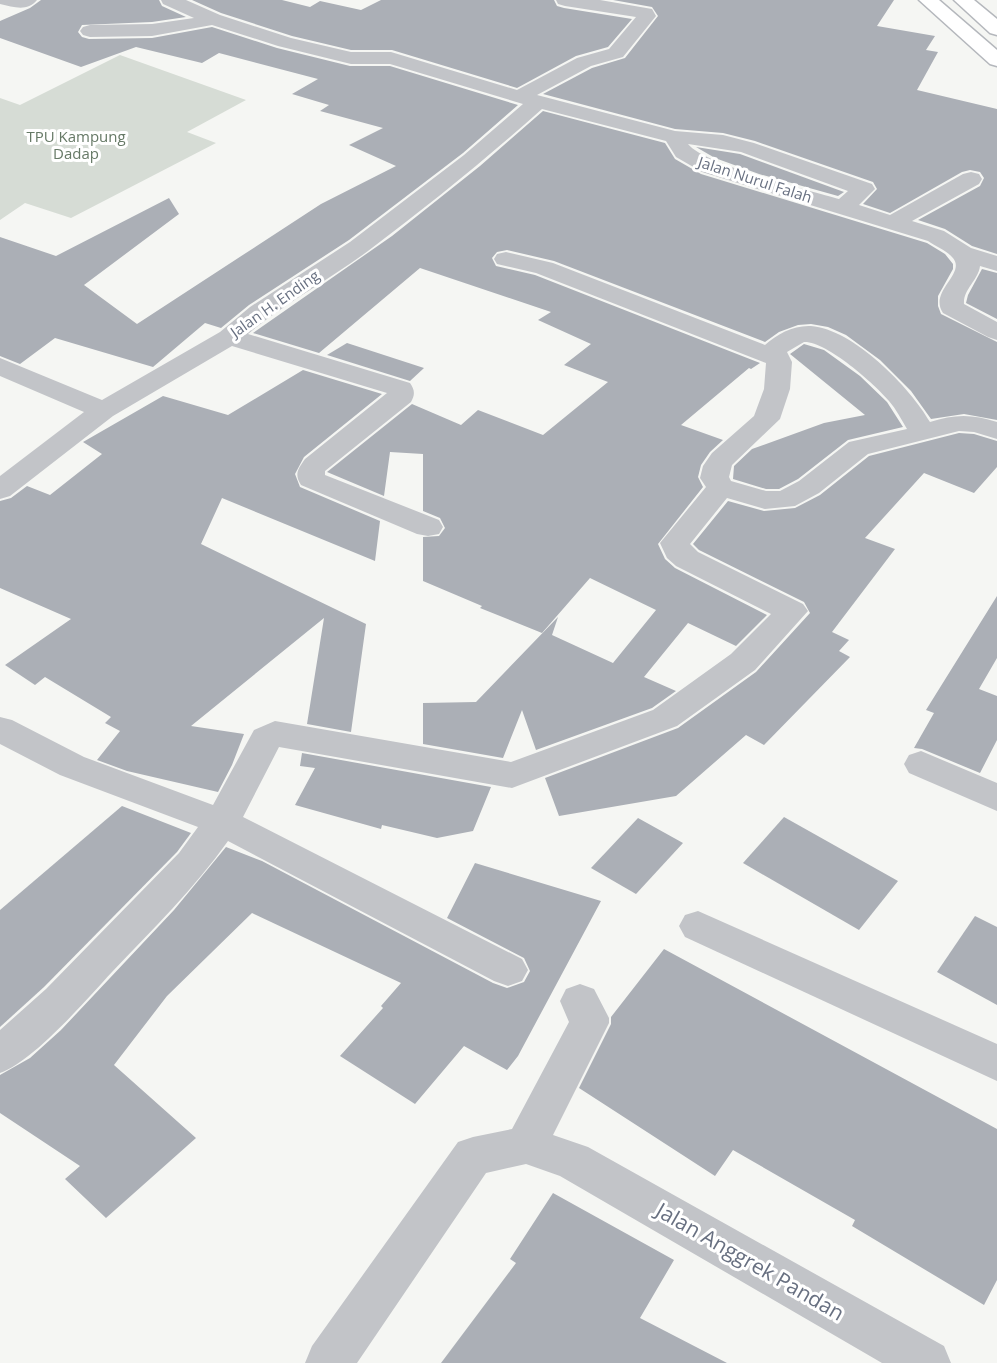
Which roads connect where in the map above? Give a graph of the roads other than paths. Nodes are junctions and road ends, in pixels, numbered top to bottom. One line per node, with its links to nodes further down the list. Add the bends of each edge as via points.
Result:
1 (7, 0): 2 (street)
2 (28, 0)
3 (170, 0): 8 (street)
4 (565, 0): 7 (street)
5 (928, 0): 11 (street)
6 (963, 0): 9 (street)
7 (594, 2): 12 (street, Jalan H. Ending, via 647,15 616,53 584,62)
8 (213, 19): 10 (street, via 185,27 131,33); 12 (street, via 351,58 391,58)
9 (997, 30)
10 (90, 31)
11 (997, 60)
12 (529, 99): 14 (street, via 675,137 712,138 797,164 864,189 842,208); 19 (street, Jalan H. Ending, via 472,160 358,247)
13 (971, 179): 14 (street)
14 (892, 223): 15 (street, via 936,236)
15 (963, 252): 17 (street); 18 (street, via 969,262 968,272 952,293 952,308)
16 (506, 259): 20 (street, via 544,268)
17 (997, 264)
18 (997, 332)
19 (228, 337): 22 (street, Jalan H. Ending); 27 (street, via 402,389 402,396 315,465 311,479)
20 (769, 356): 24 (street, via 781,342 802,335 828,339 890,385 912,411); 25 (street, via 777,357 779,362 777,389 766,419 717,466 714,478)
21 (0, 366): 22 (street)
22 (103, 410): 26 (street, Jalan H. Ending)
23 (997, 430): 24 (street, via 955,422)
24 (923, 434): 25 (street, via 860,448 785,500 765,500)
25 (721, 487): 31 (street, via 675,543 678,551 792,611 743,662 665,718 512,775 275,733 266,739)
26 (0, 489)
27 (428, 528)
28 (0, 729): 31 (street, via 72,766)
29 (921, 764): 30 (street)
30 (997, 798)
31 (222, 822): 33 (street); 35 (street, via 184,872 60,1001)
32 (698, 926): 36 (street)
33 (508, 970)
34 (580, 1001): 37 (street, via 589,1023)
35 (0, 1055)
36 (997, 1063)
37 (526, 1145): 38 (street, via 473,1156); 39 (street, Jalan Anggrek Pandan, via 573,1161)
38 (329, 1363)
39 (927, 1363)

